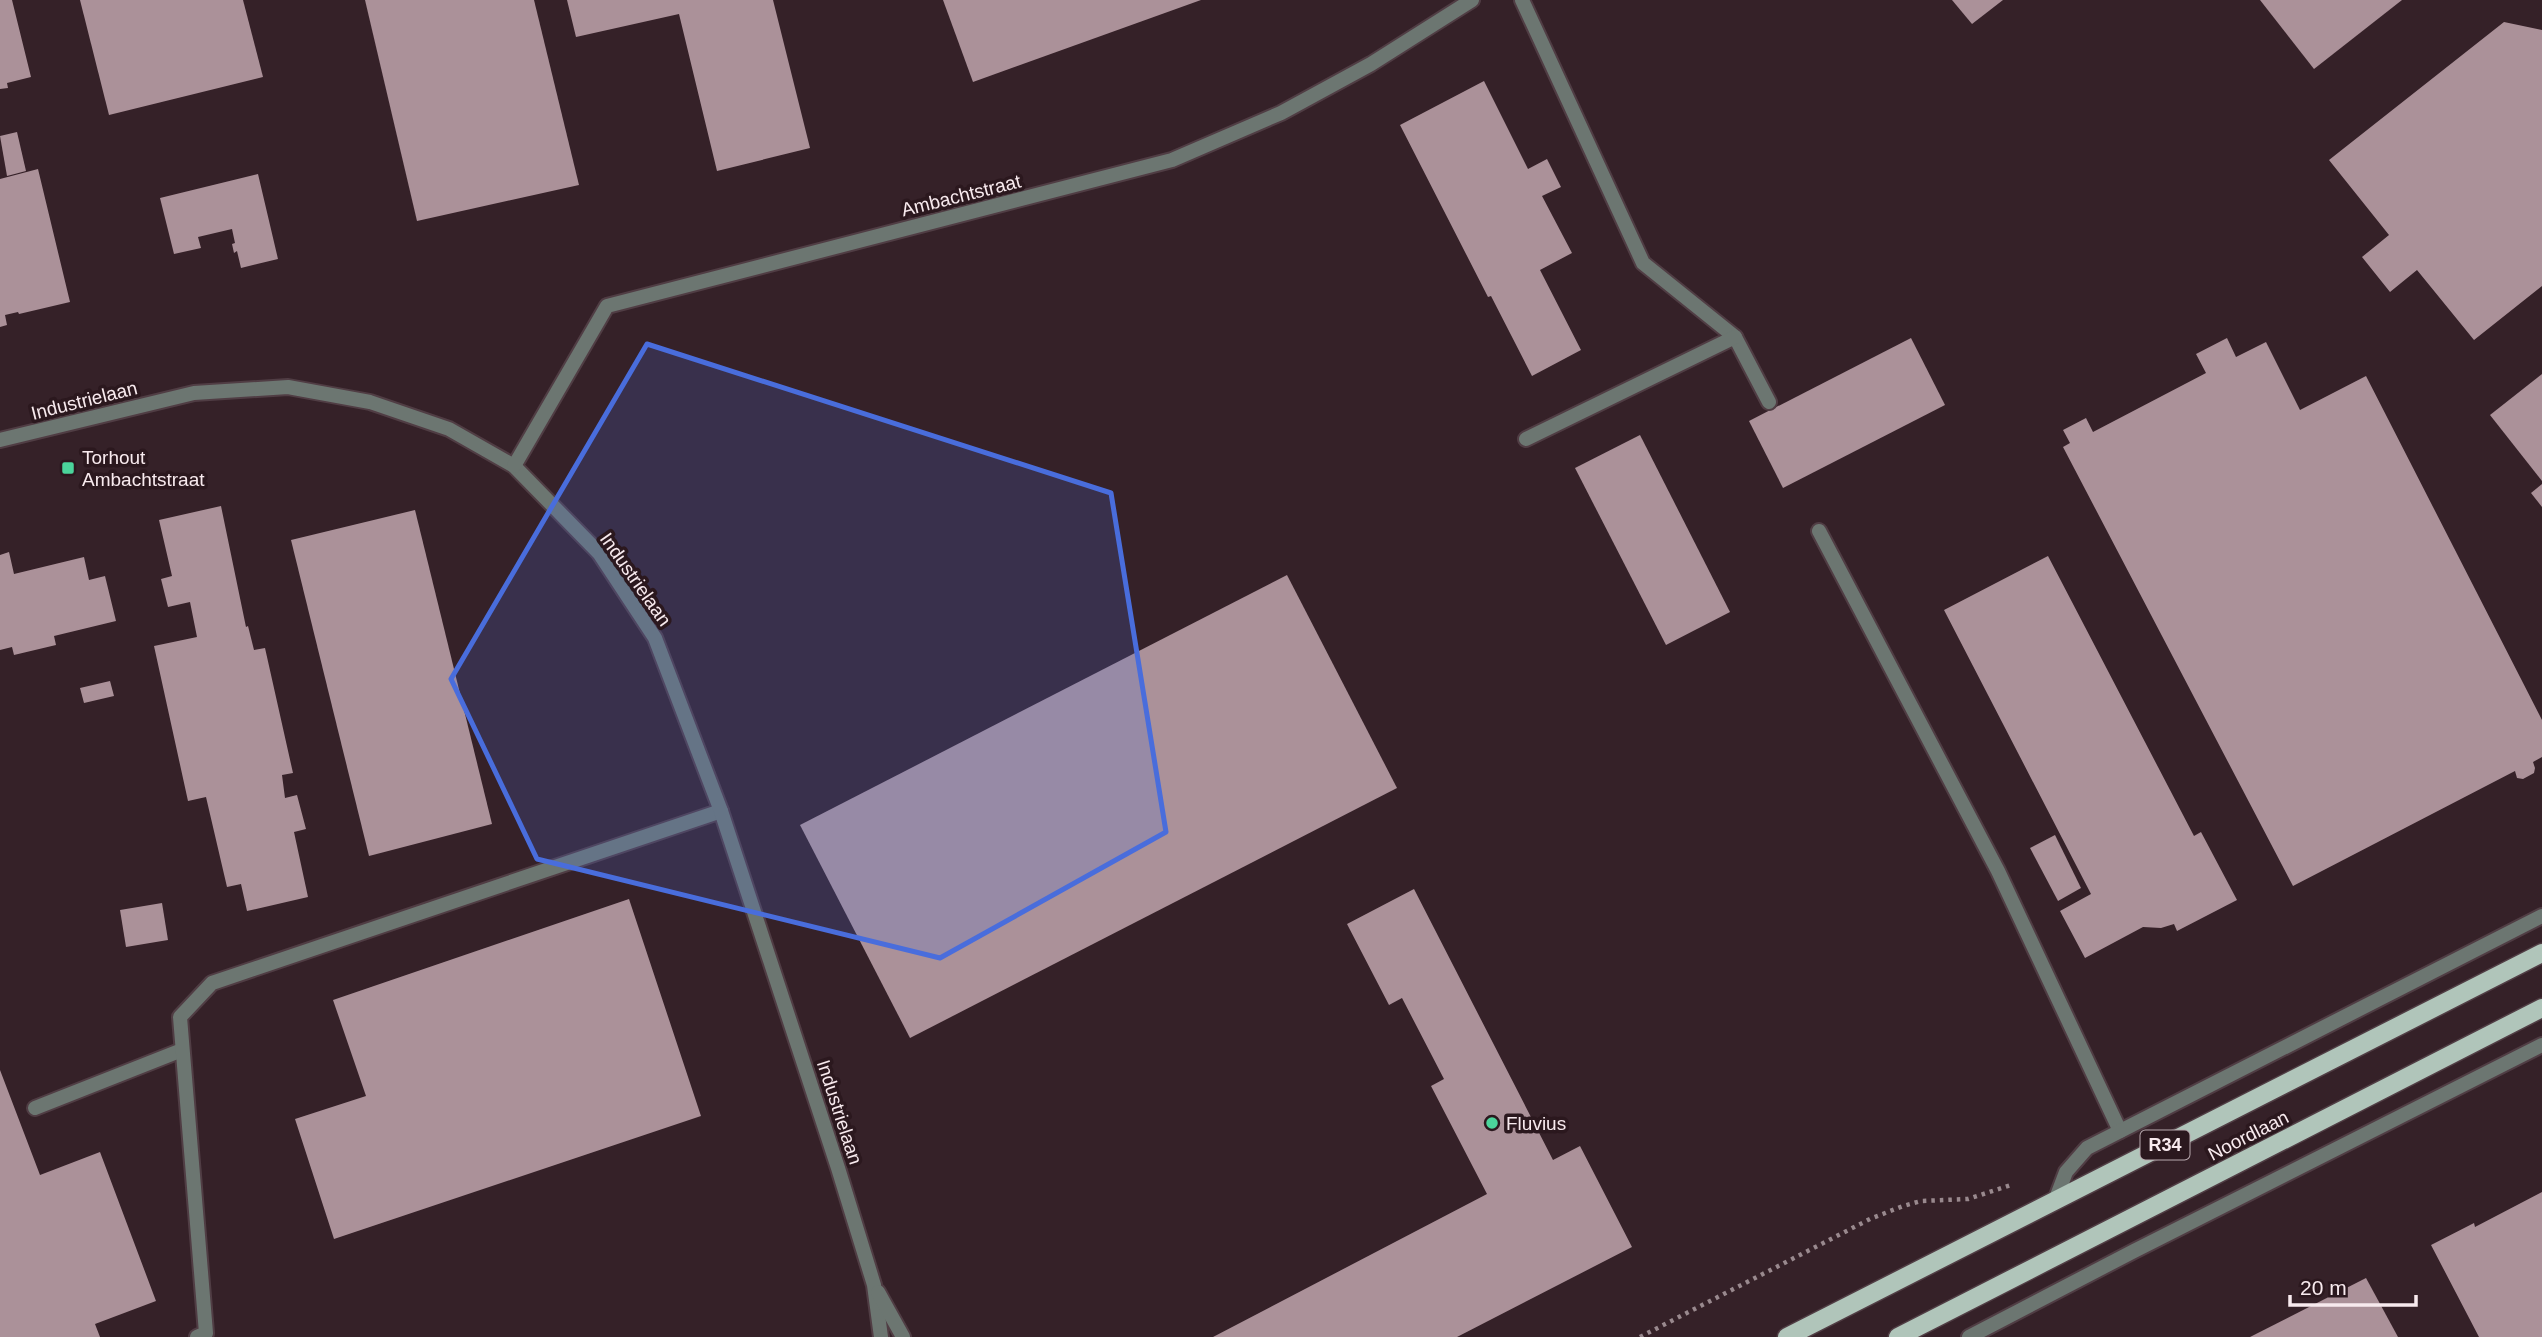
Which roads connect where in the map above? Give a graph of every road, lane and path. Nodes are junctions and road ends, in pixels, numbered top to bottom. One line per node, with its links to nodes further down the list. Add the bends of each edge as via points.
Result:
1 (1472, 0): 7 (street, Ambachtstraat, via 1371,64 1281,113 1172,160 607,306)
2 (1522, 0): 3 (street, via 1643,262)
3 (1735, 337): 4 (street); 5 (street)
4 (1769, 402)
5 (1526, 439)
6 (0, 440): 7 (street, Industrielaan, via 194,393 288,387 370,402 449,429)
7 (514, 466): 9 (street, Industrielaan, via 599,553 655,638)
8 (1818, 531): 16 (street, via 1998,871)
9 (721, 811): 14 (street, via 212,983 180,1017); 19 (street, Industrielaan)
10 (2542, 916): 16 (street)
11 (2542, 953): 18 (main road, Noordlaan / R34)
12 (2542, 1007): 25 (main road, Noordlaan / R34)
13 (2542, 1045): 26 (street)
14 (183, 1050): 15 (street); 20 (street, via 206,1333)
15 (35, 1108)
16 (2120, 1131): 17 (street, via 2087,1148)
17 (2066, 1172): 18 (street); 23 (path, via 1968,1199 1903,1206)
18 (2055, 1201): 24 (main road, Noordlaan / R34)
19 (874, 1285): 21 (street, Industrielaan); 22 (street, Industrielaan)
20 (197, 1337)
21 (881, 1337)
22 (903, 1337)
23 (1640, 1337)
24 (1787, 1337)
25 (1898, 1337)
26 (1969, 1337)

